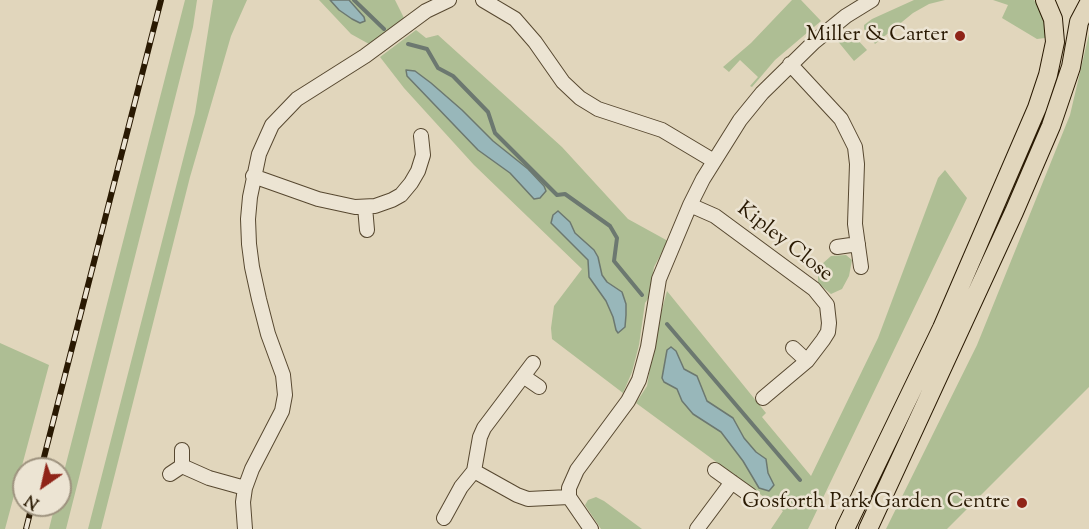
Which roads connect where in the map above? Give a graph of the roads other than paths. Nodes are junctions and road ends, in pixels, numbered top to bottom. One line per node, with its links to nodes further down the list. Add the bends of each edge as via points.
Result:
1 (449, 0): 9 (street, via 426,11 285,110 265,138)
2 (483, 0): 8 (street, via 515,19 580,98 597,109 662,130)
3 (872, 0): 6 (street, via 846,16)
4 (1045, 0): 35 (main road, via 1053,19 1054,42 1037,108 942,328)
5 (1089, 3): 36 (main road, via 1079,22 1065,88 1042,147)
6 (790, 64): 8 (street, via 740,120); 13 (street, via 841,119 855,147)
7 (438, 151): 11 (street, via 422,142 418,171 401,195 385,204)
8 (714, 161): 10 (street)
9 (253, 176): 11 (street, via 318,200); 28 (street, via 248,219 252,267 285,395 282,411)
10 (690, 205): 17 (street, Kipley Close, via 716,216 821,296 830,315 828,332); 30 (street, via 659,279 639,380 577,470)
11 (364, 207): 12 (street)
12 (367, 230)
13 (858, 244): 14 (street); 15 (street)
14 (837, 247)
15 (861, 267)
16 (793, 348): 17 (street)
17 (807, 360): 21 (street, Kipley Close)
18 (533, 363): 19 (street)
19 (523, 376): 20 (street); 25 (street, via 484,428)
20 (539, 387)
21 (763, 398)
22 (182, 450): 23 (street)
23 (182, 466): 26 (street); 28 (street)
24 (715, 470): 27 (street)
25 (474, 471): 30 (street, via 528,499); 31 (street)
26 (170, 474)
27 (732, 482): 29 (street); 34 (street)
28 (245, 488): 32 (street)
29 (750, 495)
30 (569, 497): 33 (street)
31 (444, 518)
32 (246, 529)
33 (591, 529)
34 (697, 529)
35 (845, 529)
36 (868, 529)

